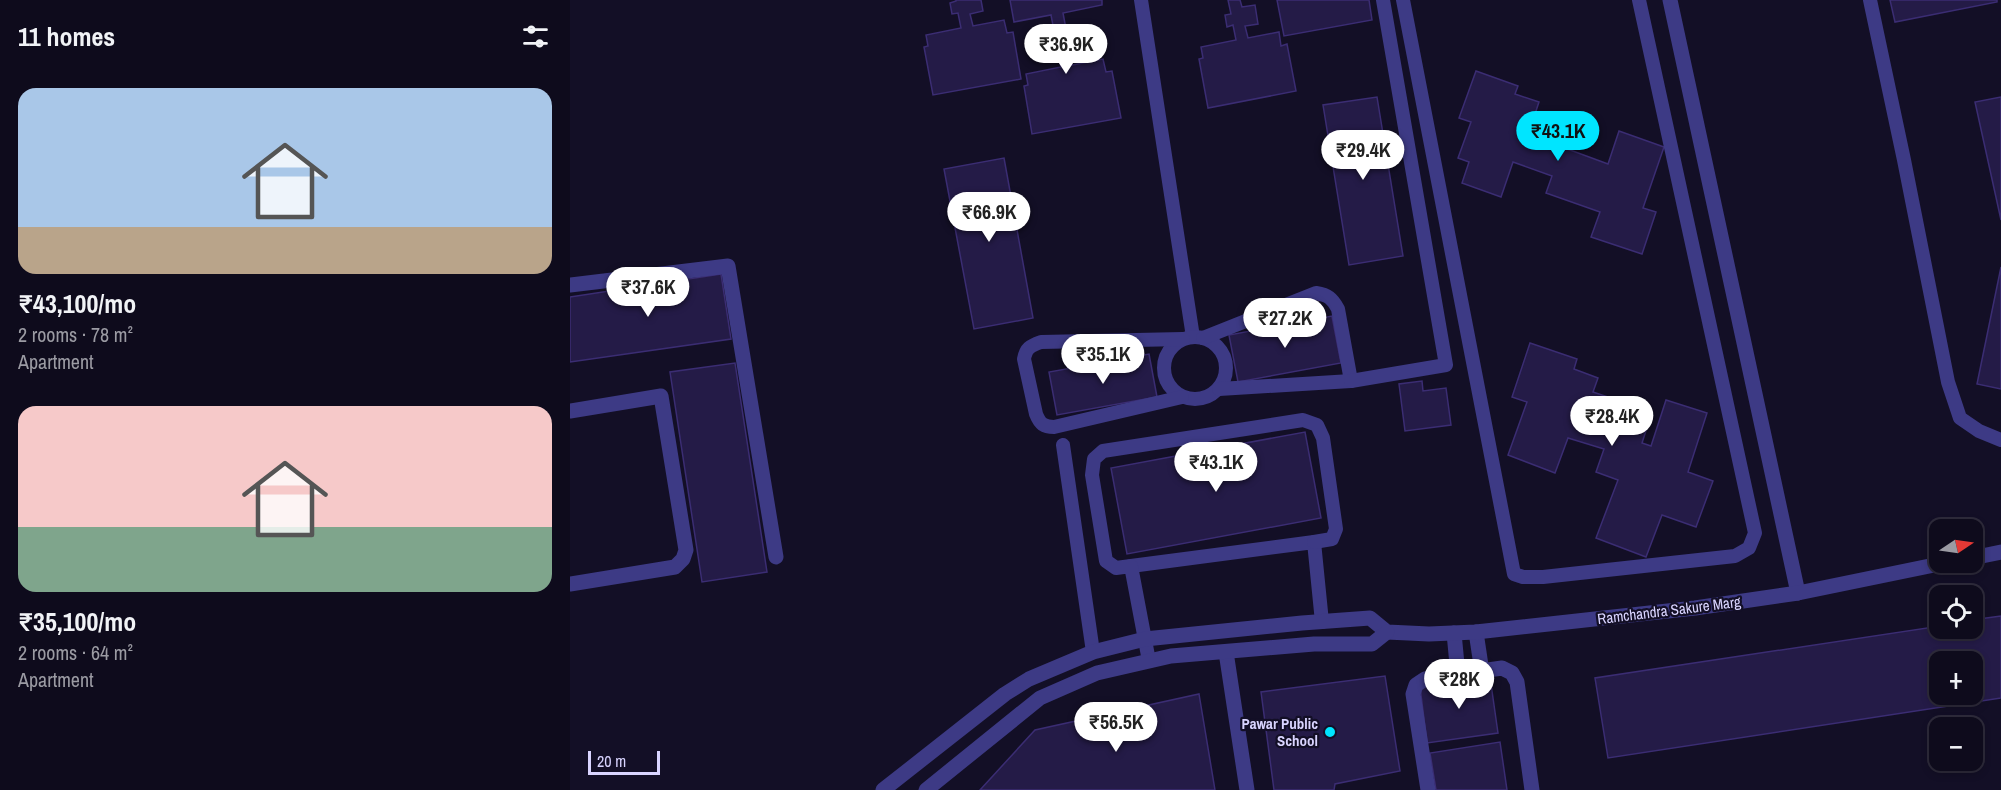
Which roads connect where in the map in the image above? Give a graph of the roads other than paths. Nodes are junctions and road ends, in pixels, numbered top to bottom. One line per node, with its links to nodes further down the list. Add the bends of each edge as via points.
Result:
1 (1141, 0): 8 (lane)
2 (1383, 0): 9 (lane, via 1446,365)
3 (1403, 0): 4 (lane, via 1514,574 1543,577 1736,556 1749,548 1755,533)
4 (1639, 0)
5 (1670, 0): 22 (street)
6 (1870, 0): 13 (lane, via 1948,382 1960,418)
7 (570, 285): 17 (street, via 728,266)
8 (1193, 338): 9 (lane, via 1316,293 1325,294 1333,298 1338,309); 10 (lane, via 1213,342 1225,359 1224,380); 11 (lane, via 1174,345 1164,363 1167,383); 11 (lane, via 1041,342 1031,345 1024,359 1036,414 1039,423 1046,427)
9 (1351, 381): 10 (lane)
10 (1219, 388): 11 (lane, via 1202,399)
11 (1182, 397)
12 (570, 411): 21 (street, via 661,396 686,550 675,567)
13 (2001, 440)
14 (1063, 445): 28 (lane)
15 (1314, 542): 20 (lane); 20 (lane, via 1332,539 1336,529 1323,438 1317,425 1304,420 1103,451 1094,459 1092,475 1106,561 1116,568); 23 (lane)
16 (2001, 552): 18 (street)
17 (776, 556)
18 (1983, 556)
19 (1929, 566): 22 (street, Ramchandra Sakure Marg)
20 (1131, 567): 27 (lane)
21 (570, 584)
22 (1798, 593): 25 (street, Ramchandra Sakure Marg, via 1695,609)
23 (1322, 622): 24 (street, Ramchandra Sakure Marg, via 1370,618); 27 (street, Ramchandra Sakure Marg)
24 (1387, 632): 26 (street, Ramchandra Sakure Marg); 29 (street, Ramchandra Sakure Marg, via 1372,644 1314,644)
25 (1476, 632): 26 (street, Ramchandra Sakure Marg); 31 (street)
26 (1454, 633): 32 (street)
27 (1145, 639): 28 (street, Ramchandra Sakure Marg); 30 (lane)
28 (1093, 652): 33 (street, Ramchandra Sakure Marg, via 1029,679 1005,694)
29 (1226, 652): 30 (street, Ramchandra Sakure Marg); 35 (street)
30 (1149, 661): 34 (street, Ramchandra Sakure Marg, via 1097,673 1040,698)
31 (1482, 672): 32 (street); 37 (street, via 1502,668 1512,673 1517,682)
32 (1458, 675): 36 (street, via 1425,679 1416,685 1413,694)
33 (889, 788)
34 (926, 790)
35 (1246, 790)
36 (1428, 790)
37 (1532, 790)

